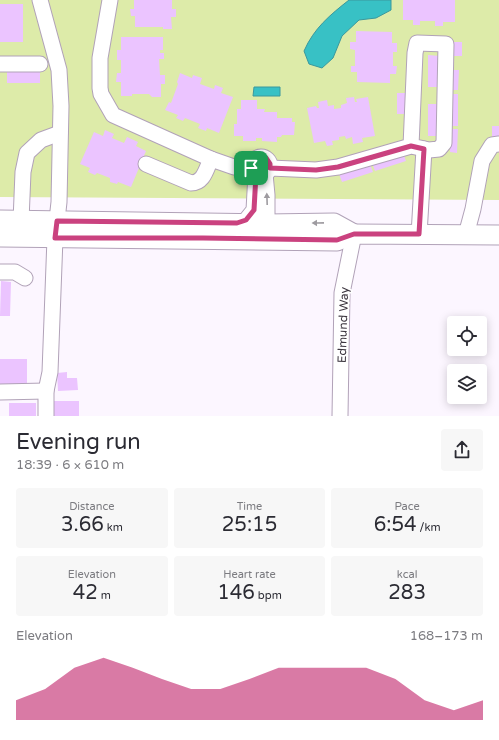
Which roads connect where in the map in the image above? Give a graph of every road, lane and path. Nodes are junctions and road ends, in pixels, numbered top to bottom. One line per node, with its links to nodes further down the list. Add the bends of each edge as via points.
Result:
1 (40, 0): 5 (street, via 58,70)
2 (110, 0): 8 (street, via 100,58 101,94 108,109 122,120)
3 (0, 64): 4 (street)
4 (40, 64)
5 (60, 134): 12 (street, via 41,140 27,153 23,172); 15 (street)
6 (499, 144): 18 (street, via 492,146 482,160)
7 (418, 148): 7 (street, via 415,53 417,43 446,44 444,143 439,149 434,150); 10 (street, via 338,167); 17 (street)
8 (211, 159): 9 (street, via 202,178 195,183); 10 (street, via 234,167)
9 (146, 164)
10 (261, 171): 13 (street, via 254,210 246,220); 14 (street, one-way to 10, via 267,195)
11 (0, 220): 12 (main road)
12 (20, 221): 15 (main road)
13 (237, 223): 14 (main road); 15 (main road)
14 (267, 224): 16 (main road, one-way to 14, via 334,223); 21 (main road, via 244,232 223,231)
15 (56, 230): 20 (main road); 21 (main road); 24 (street, via 50,372)
16 (354, 234): 17 (main road); 21 (main road, via 337,240); 27 (street, Edmund Way, via 342,293)
17 (419, 234): 18 (main road)
18 (466, 235): 19 (main road)
19 (499, 235)
20 (0, 236)
21 (203, 238)
22 (0, 272): 23 (street, via 15,272)
23 (25, 278)
24 (46, 391): 25 (street); 26 (street)
25 (0, 392)
26 (46, 416)
27 (340, 416)

